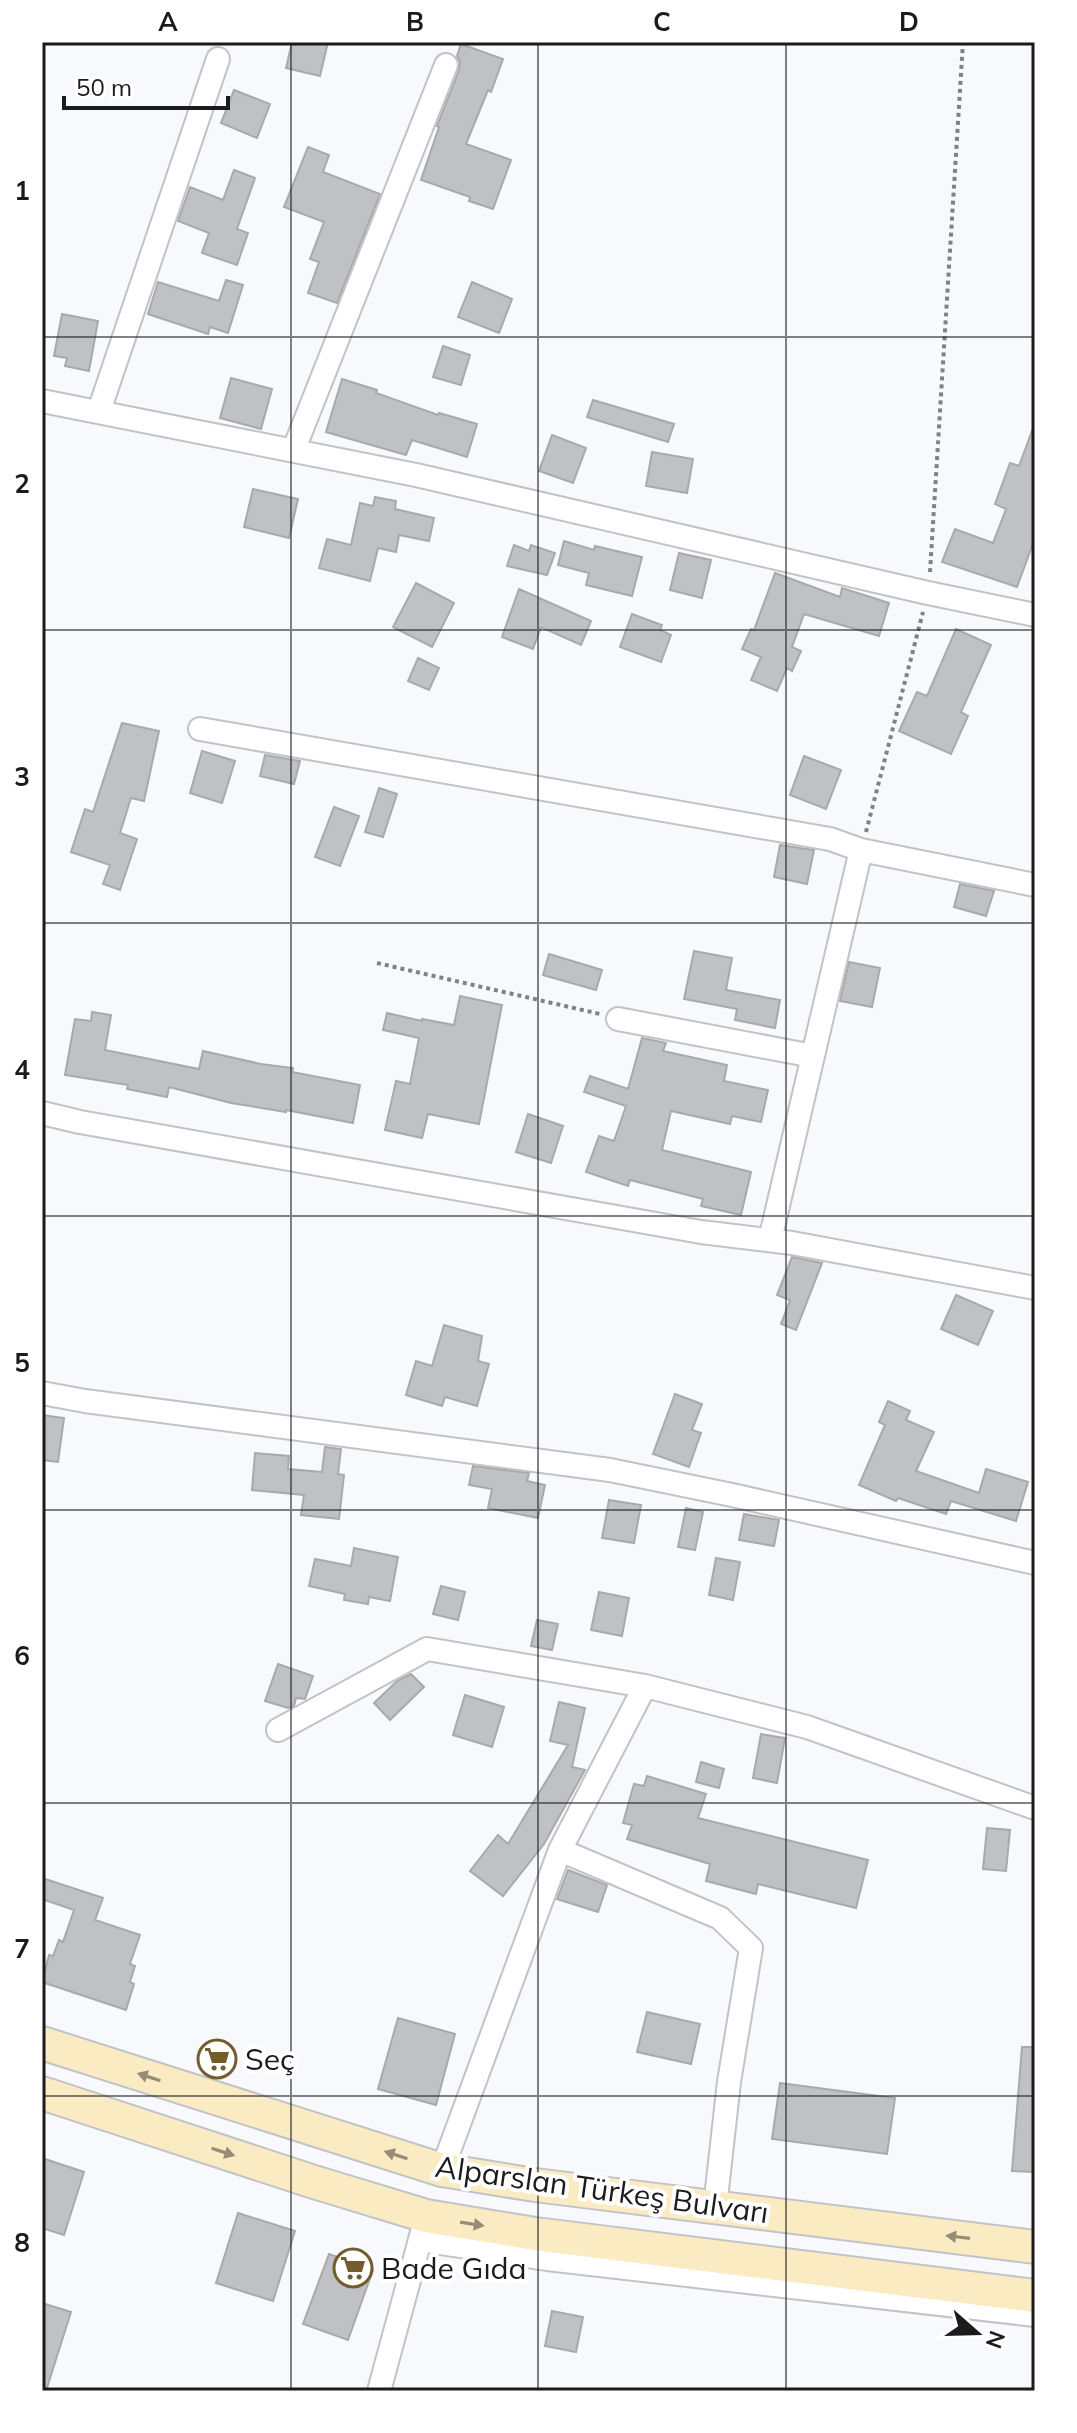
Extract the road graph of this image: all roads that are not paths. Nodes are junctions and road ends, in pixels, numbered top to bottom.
1 (218, 59) dead end
2 (446, 65) dead end
3 (42, 401) edge
4 (99, 411) junction
5 (294, 449) junction
6 (1035, 615) edge
7 (200, 729) dead end
8 (861, 850) junction
9 (1035, 885) edge
10 (618, 1019) road end
11 (813, 1056) junction
12 (42, 1113) edge
13 (770, 1240) junction
14 (1035, 1288) edge
15 (42, 1393) edge
16 (1035, 1563) edge
17 (645, 1686) junction
18 (278, 1730) dead end
19 (1035, 1808) edge
20 (560, 1850) junction
21 (42, 2043) edge
22 (42, 2093) edge
23 (442, 2170) junction
24 (715, 2207) junction
25 (423, 2228) junction
26 (1035, 2247) edge
27 (1030, 2302) edge
28 (379, 2391) edge

1 - 4 street
2 - 5 street
3 - 4 street
4 - 5 street
5 - 6 street
7 - 8 street
8 - 9 street
8 - 11 street
10 - 11 street
11 - 13 street
12 - 13 street
13 - 14 street
15 - 16 street
17 - 18 street
17 - 19 street
17 - 20 street
20 - 23 street
20 - 24 street
23 -> 21 main road, Alparslan Türkeş Bulvarı
22 -> 25 main road
23 - 24 main road, Alparslan Türkeş Bulvarı
26 -> 24 main road, Alparslan Türkeş Bulvarı
25 - 27 main road
25 - 28 street

